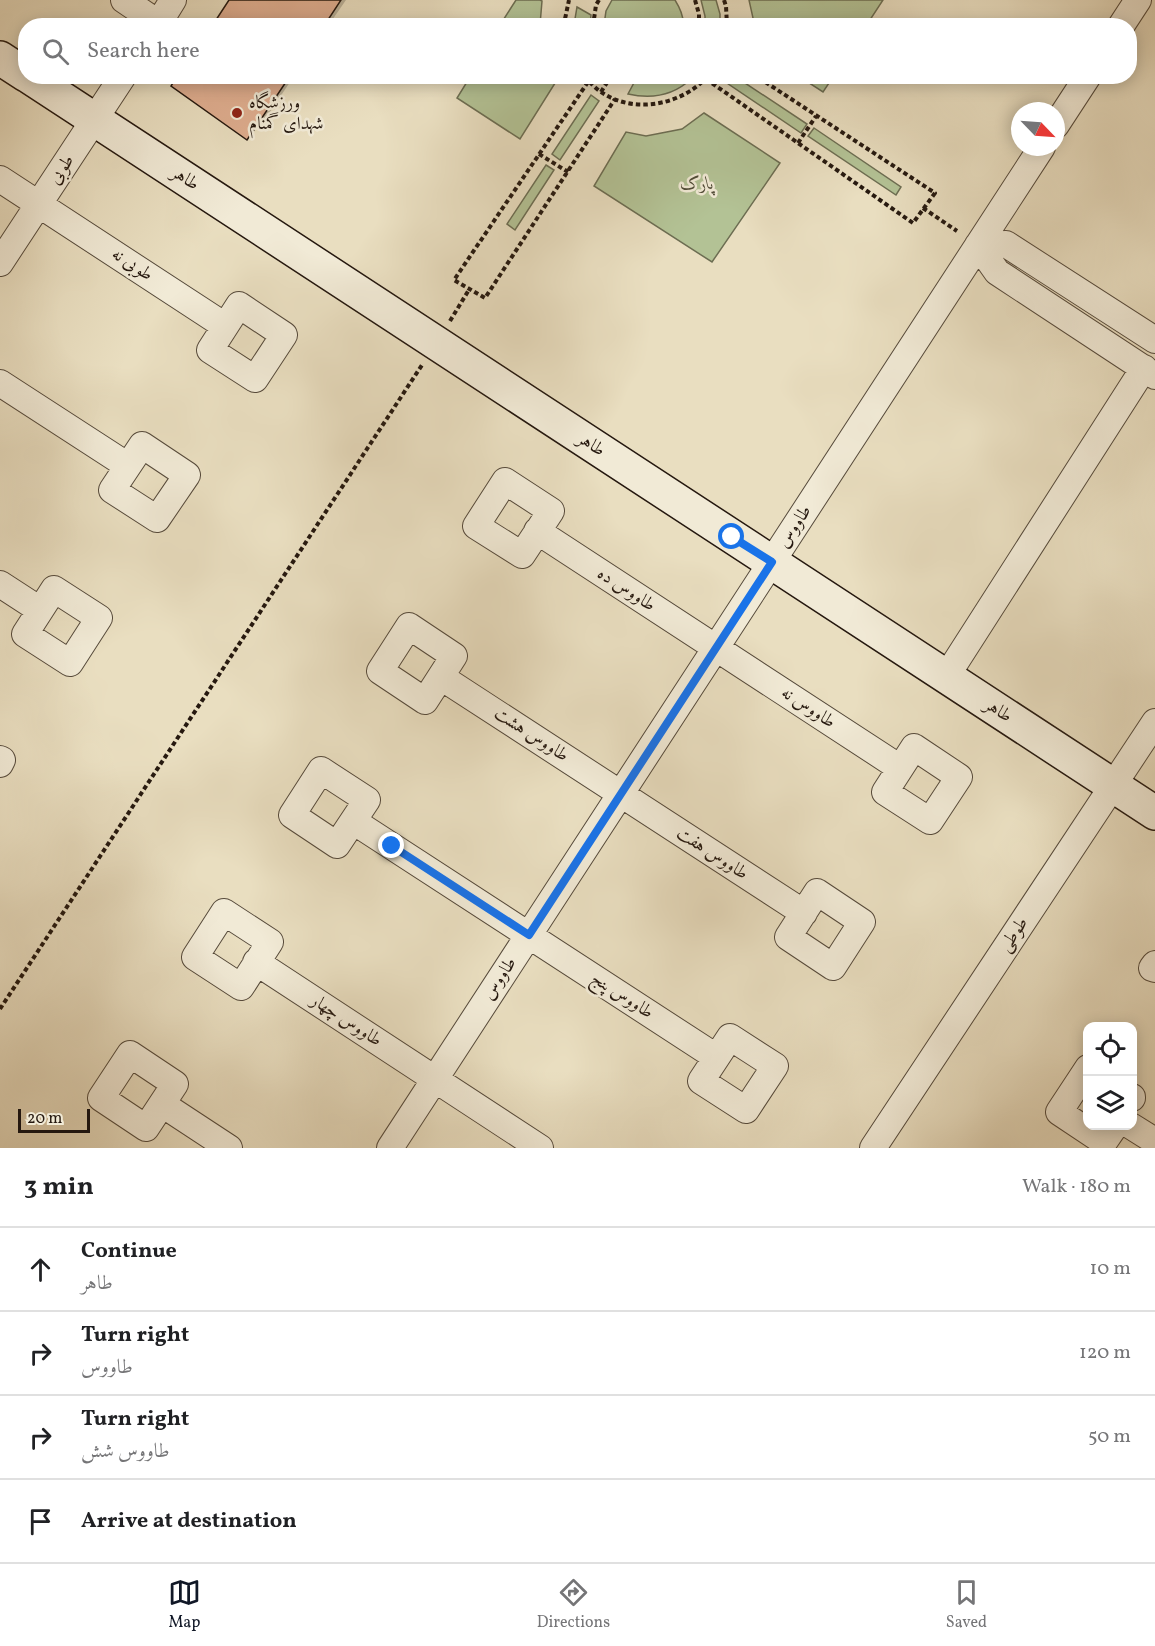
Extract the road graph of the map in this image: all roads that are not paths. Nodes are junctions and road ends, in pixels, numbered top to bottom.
1 (124, 0) edge
2 (173, 0) edge
3 (1138, 0) edge
4 (150, 18) edge
5 (162, 18) edge
6 (1126, 18) edge
7 (0, 58) edge
8 (18, 70) edge
9 (39, 84) edge
10 (118, 84) edge
11 (1083, 84) edge
12 (1065, 111) edge
13 (94, 120) junction
14 (1036, 156) edge
15 (0, 179) edge
16 (39, 204) junction
17 (978, 245) junction
18 (0, 263) edge
19 (225, 326) dead end
20 (1155, 340) edge
21 (1149, 372) edge
22 (0, 382) edge
23 (128, 466) dead end
24 (537, 531) dead end
25 (772, 562) junction
26 (0, 584) edge
27 (40, 610) dead end
28 (716, 648) junction
29 (441, 677) dead end
30 (946, 677) junction
31 (1155, 722) edge
32 (0, 759) edge
33 (0, 764) edge
34 (900, 768) dead end
35 (1113, 786) junction
36 (621, 794) junction
37 (1155, 813) edge
38 (353, 821) dead end
39 (804, 913) dead end
40 (529, 935) junction
41 (256, 962) dead end
42 (1155, 964) edge
43 (1155, 969) edge
44 (716, 1058) dead end
45 (1083, 1076) edge
46 (435, 1079) junction
47 (162, 1104) dead end
48 (1083, 1128) edge
49 (1137, 1129) edge
50 (1086, 1130) edge
51 (1112, 1130) edge
52 (1155, 1141) edge
53 (229, 1148) edge
54 (390, 1148) edge
55 (540, 1148) edge
56 (873, 1148) edge

1 - 4 street
2 - 5 street
3 - 6 street
7 - 8 street, طاهر
9 - 13 street, طاهر
10 - 13 street, طوبی
11 - 12 street
13 - 16 street, طوبی
13 - 25 street, طاهر
14 - 17 street, طاووس
15 - 16 street, طوبی نه
16 - 18 street, طوبی
16 - 19 street, طوبی نه
17 - 20 street
17 - 21 street
17 - 25 street, طاووس
21 - 30 street
22 - 23 street
24 - 28 street, طاووس ده
25 - 28 street, طاووس
25 - 30 street, طاهر
26 - 27 street
28 - 34 street, طاووس نه
28 - 36 street, طاووس
29 - 36 street, طاووس هشت
30 - 35 street, طاهر
31 - 35 street, طوطی
32 - 33 street
35 - 37 street, طاهر
35 - 56 street, طوطی
36 - 39 street, طاووس هفت
36 - 40 street, طاووس
38 - 40 street, طاووس پنج
40 - 44 street, طاووس پنج
40 - 46 street, طاووس
41 - 46 street, طاووس چهار
42 - 43 street
45 - 48 street
46 - 54 street, طاووس
46 - 55 street, طاووس چهار
47 - 53 street
49 - 52 street
50 - 51 street

